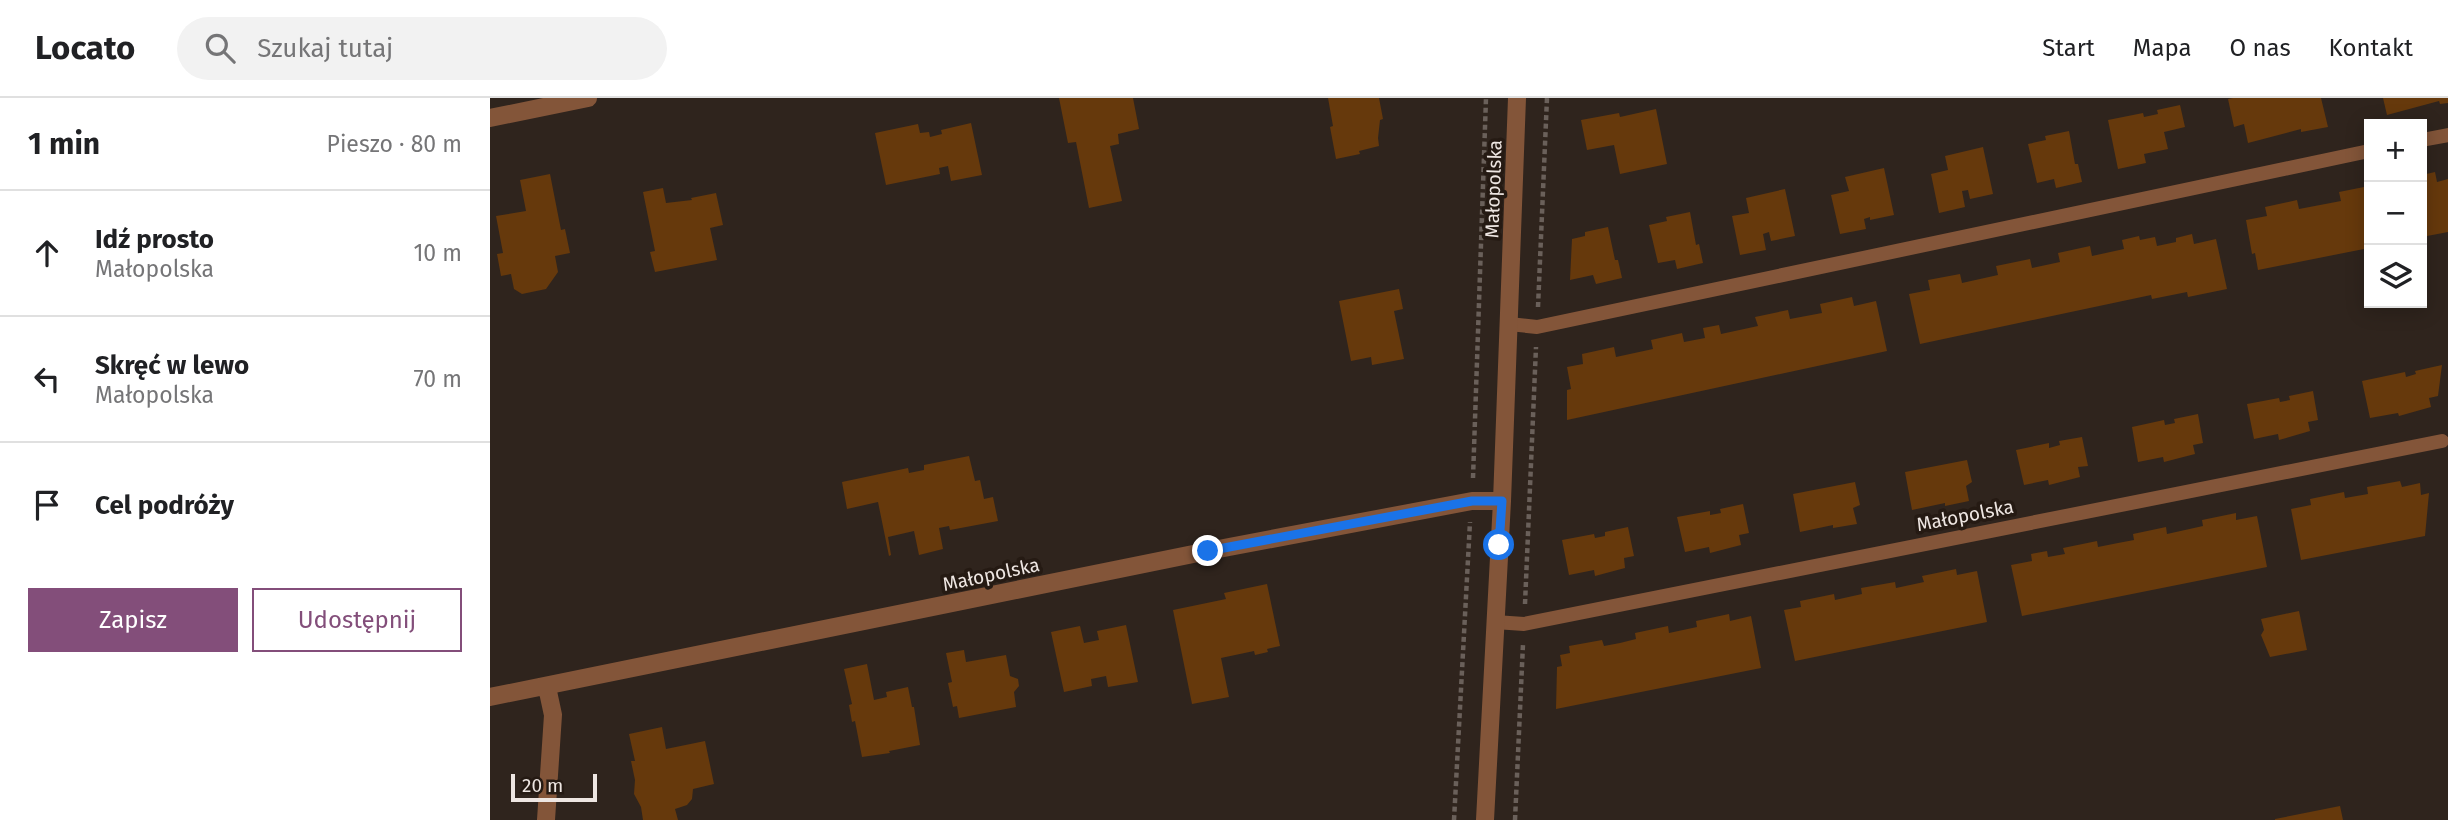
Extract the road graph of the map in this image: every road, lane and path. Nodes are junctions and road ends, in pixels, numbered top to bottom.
1 (589, 98) edge
2 (1486, 98) edge
3 (1517, 98) edge
4 (1547, 98) edge
5 (490, 118) edge
6 (2448, 135) edge
7 (2427, 139) edge
8 (2364, 153) edge
9 (1509, 324) junction
10 (1537, 327) junction
11 (2442, 441) dead end
12 (1472, 501) junction
13 (1502, 501) junction
14 (1495, 622) junction
15 (1524, 624) junction
16 (547, 687) junction
17 (490, 697) edge
18 (546, 820) edge
19 (1454, 820) edge
20 (1485, 820) edge
21 (1515, 820) edge

1 - 5 street
2 - 12 path
3 - 9 street, Małopolska
4 - 10 path
6 - 7 lane
8 - 10 lane
9 - 10 lane
9 - 13 street, Małopolska
10 - 15 path
11 - 15 lane, Małopolska
12 - 13 street, Małopolska
12 - 16 street, Małopolska
12 - 19 path
13 - 14 street, Małopolska
14 - 15 lane, Małopolska
14 - 20 street, Małopolska
15 - 21 path
16 - 17 street, Małopolska
16 - 18 street

